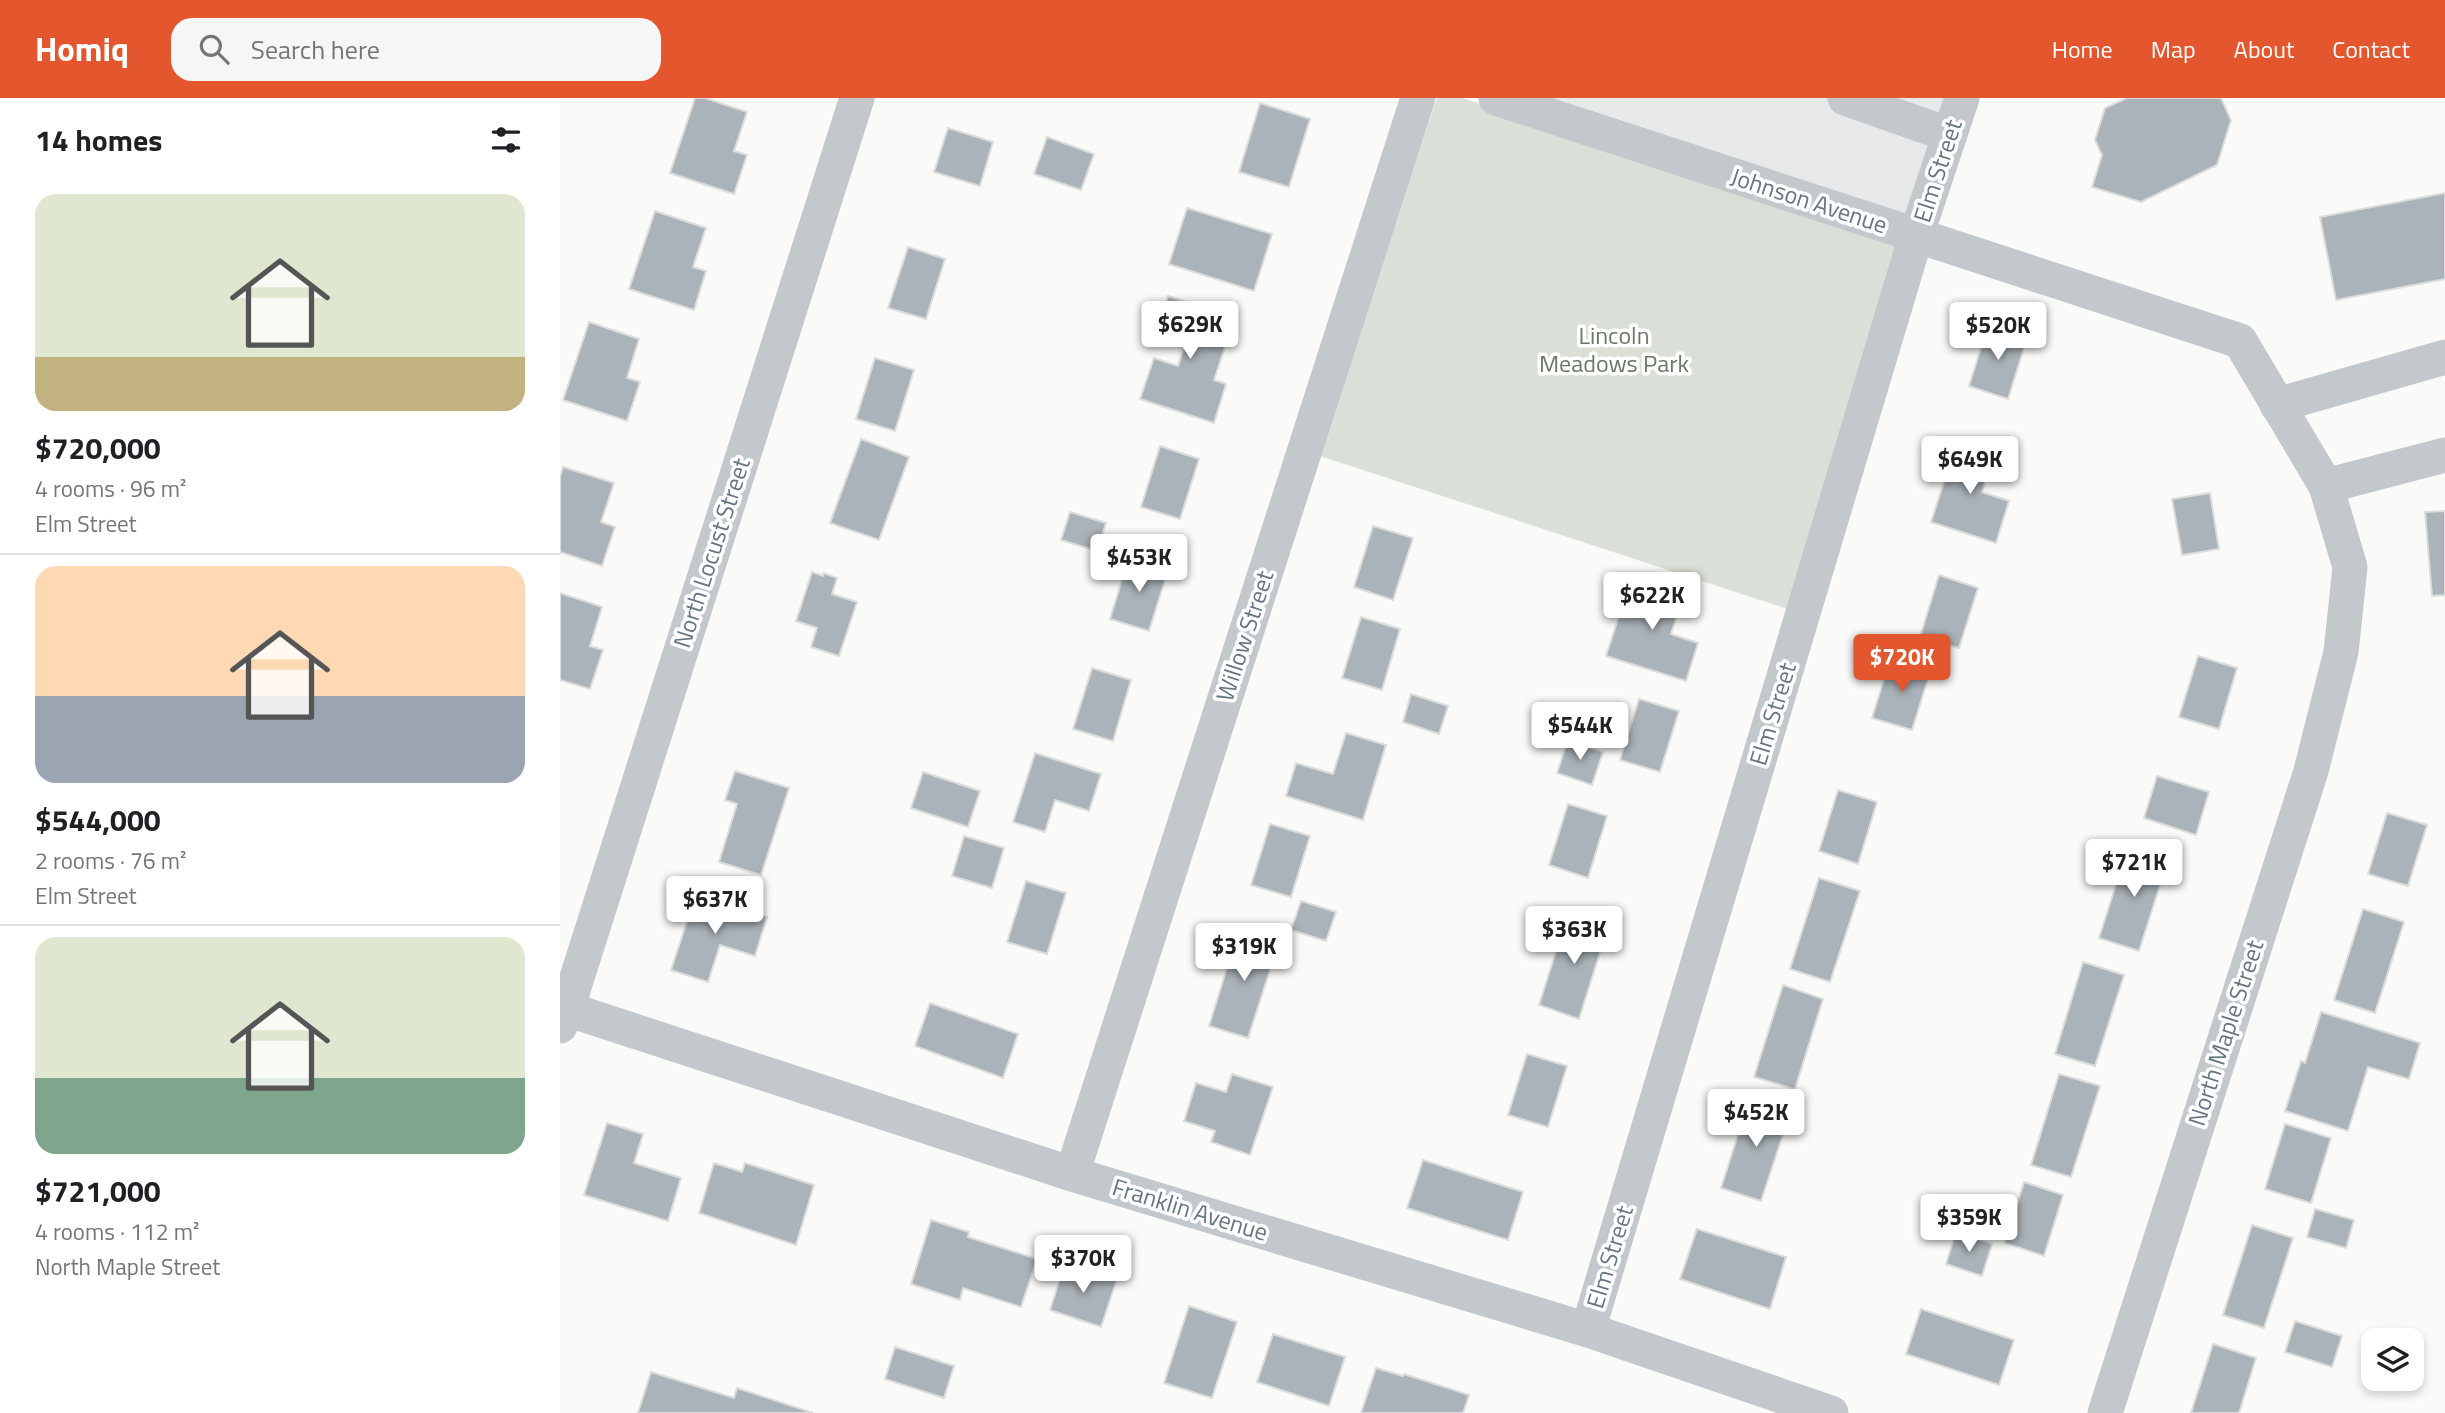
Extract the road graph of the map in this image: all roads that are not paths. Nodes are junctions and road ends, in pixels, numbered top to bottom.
1 (857, 98) edge
2 (1418, 98) edge
3 (1496, 98) edge
4 (1845, 98) edge
5 (1962, 98) edge
6 (1950, 135) junction
7 (1916, 236) junction
8 (2445, 357) edge
9 (2277, 405) junction
10 (2445, 455) edge
11 (2326, 486) junction
12 (2341, 652) joint
13 (564, 1017) edge
14 (1072, 1174) junction
15 (1588, 1330) junction
16 (1831, 1413) edge
17 (2105, 1413) edge

1 - 13 street, North Locust Street
2 - 14 street, Willow Street
3 - 7 street, Johnson Avenue
4 - 6 street
5 - 6 street, Elm Street
6 - 7 street, Elm Street
7 - 9 street, Johnson Avenue
7 - 15 street, Elm Street
8 - 9 street
9 - 11 street, Johnson Avenue
10 - 11 street
11 - 12 street, Johnson Avenue
12 - 17 street, North Maple Street
13 - 14 street, Franklin Avenue
14 - 15 street, Franklin Avenue
15 - 16 street, Franklin Avenue

